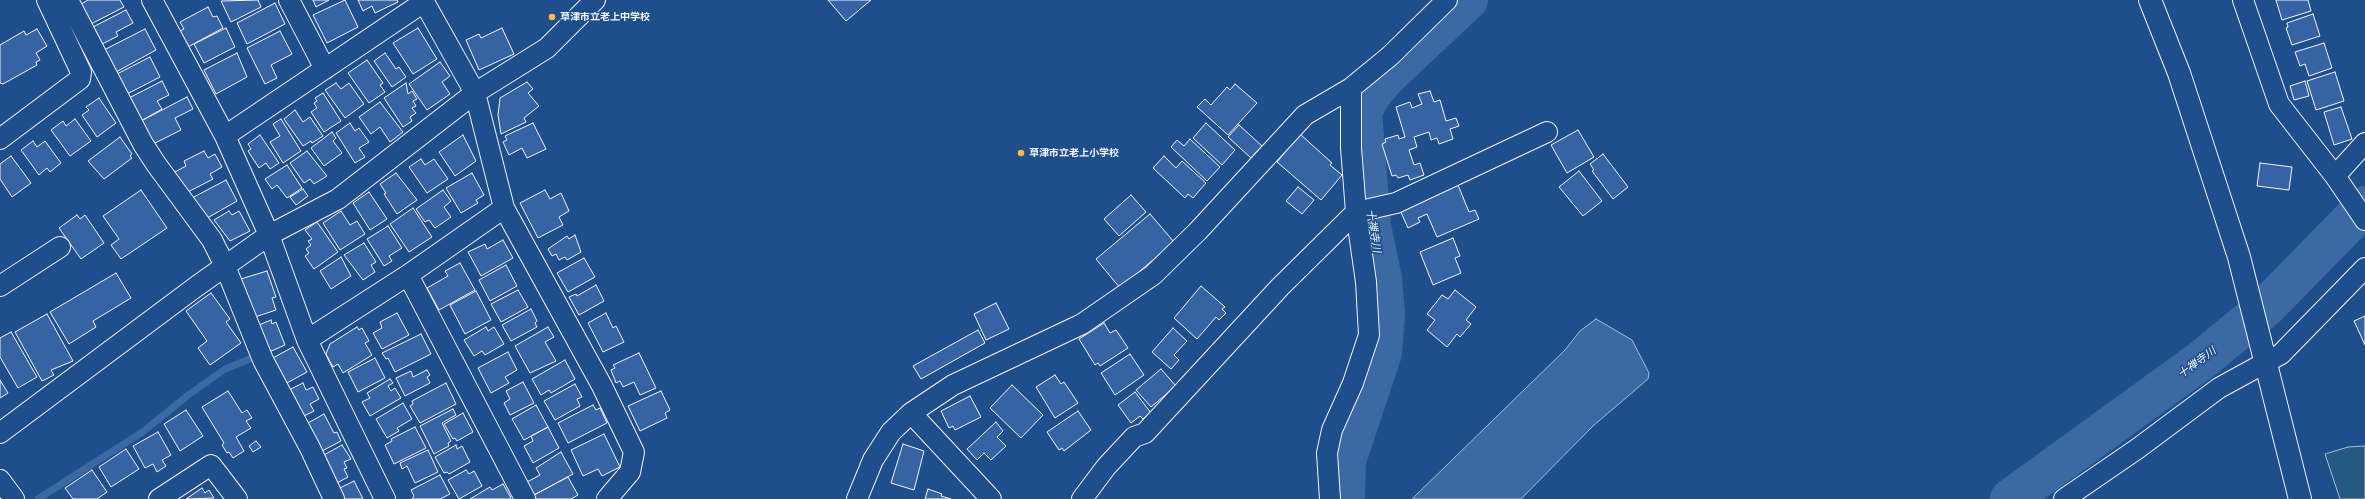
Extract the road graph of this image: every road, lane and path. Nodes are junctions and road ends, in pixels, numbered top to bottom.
1 (47, 0) edge
2 (152, 0) edge
3 (289, 0) edge
4 (595, 0) edge
5 (1447, 0) edge
6 (2150, 0) edge
7 (2243, 0) edge
8 (423, 1) edge
9 (66, 12) edge
10 (325, 69) junction
11 (1351, 88) junction
12 (475, 93) junction
13 (1547, 132) dead end
14 (225, 136) junction
15 (0, 139) edge
16 (2365, 143) edge
17 (2340, 184) junction
18 (504, 208) junction
19 (1366, 210) junction
20 (2365, 220) edge
21 (269, 235) junction
22 (60, 247) dead end
23 (225, 266) junction
24 (2365, 268) edge
25 (408, 275) junction
26 (0, 286) edge
27 (307, 340) junction
28 (2265, 363) junction
29 (911, 413) junction
30 (0, 433) edge
31 (0, 480) edge
32 (14, 499) edge
33 (159, 499) edge
34 (237, 499) edge
35 (334, 499) edge
36 (385, 499) edge
37 (525, 499) edge
38 (607, 499) edge
39 (856, 499) edge
40 (991, 499) edge
41 (1082, 499) edge
42 (1330, 499) edge
43 (2064, 499) edge
44 (2300, 499) edge

1 - 9 street
2 - 14 street
3 - 10 street
4 - 12 street
5 - 11 street
6 - 28 street
7 - 17 street
8 - 10 street
8 - 12 street
9 - 15 street
9 - 23 street
10 - 14 street
11 - 19 street
11 - 29 street
12 - 18 street
12 - 21 street
13 - 19 street
14 - 21 street
16 - 17 street
17 - 20 street
18 - 25 street
18 - 38 street
19 - 41 street
19 - 42 street
21 - 23 street
21 - 27 street
22 - 26 street
23 - 30 street
23 - 35 street
24 - 28 street
25 - 27 street
25 - 37 street
27 - 36 street
28 - 43 street
28 - 44 street
29 - 39 street
29 - 40 street
31 - 32 street
33 - 34 street

